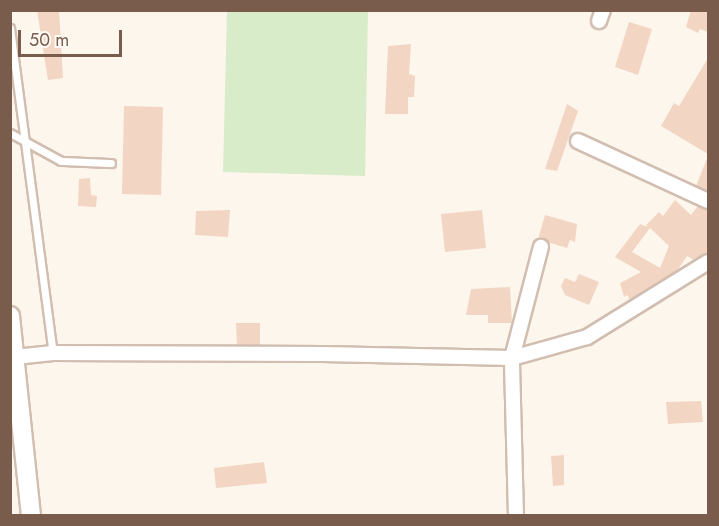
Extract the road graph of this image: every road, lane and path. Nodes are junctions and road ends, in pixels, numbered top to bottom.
1 (10, 28) edge
2 (10, 133) edge
3 (25, 140) junction
4 (578, 141) dead end
5 (111, 163) dead end
6 (708, 201) edge
7 (541, 248) dead end
8 (708, 262) edge
9 (10, 316) edge
10 (53, 353) junction
11 (15, 357) junction
12 (512, 358) junction
13 (31, 516) edge
14 (516, 516) edge

1 - 3 lane
2 - 3 lane
3 - 5 lane
3 - 10 lane
4 - 6 street
7 - 12 street
8 - 12 street
9 - 11 main road
10 - 11 street
10 - 12 street
11 - 13 main road
12 - 14 street

